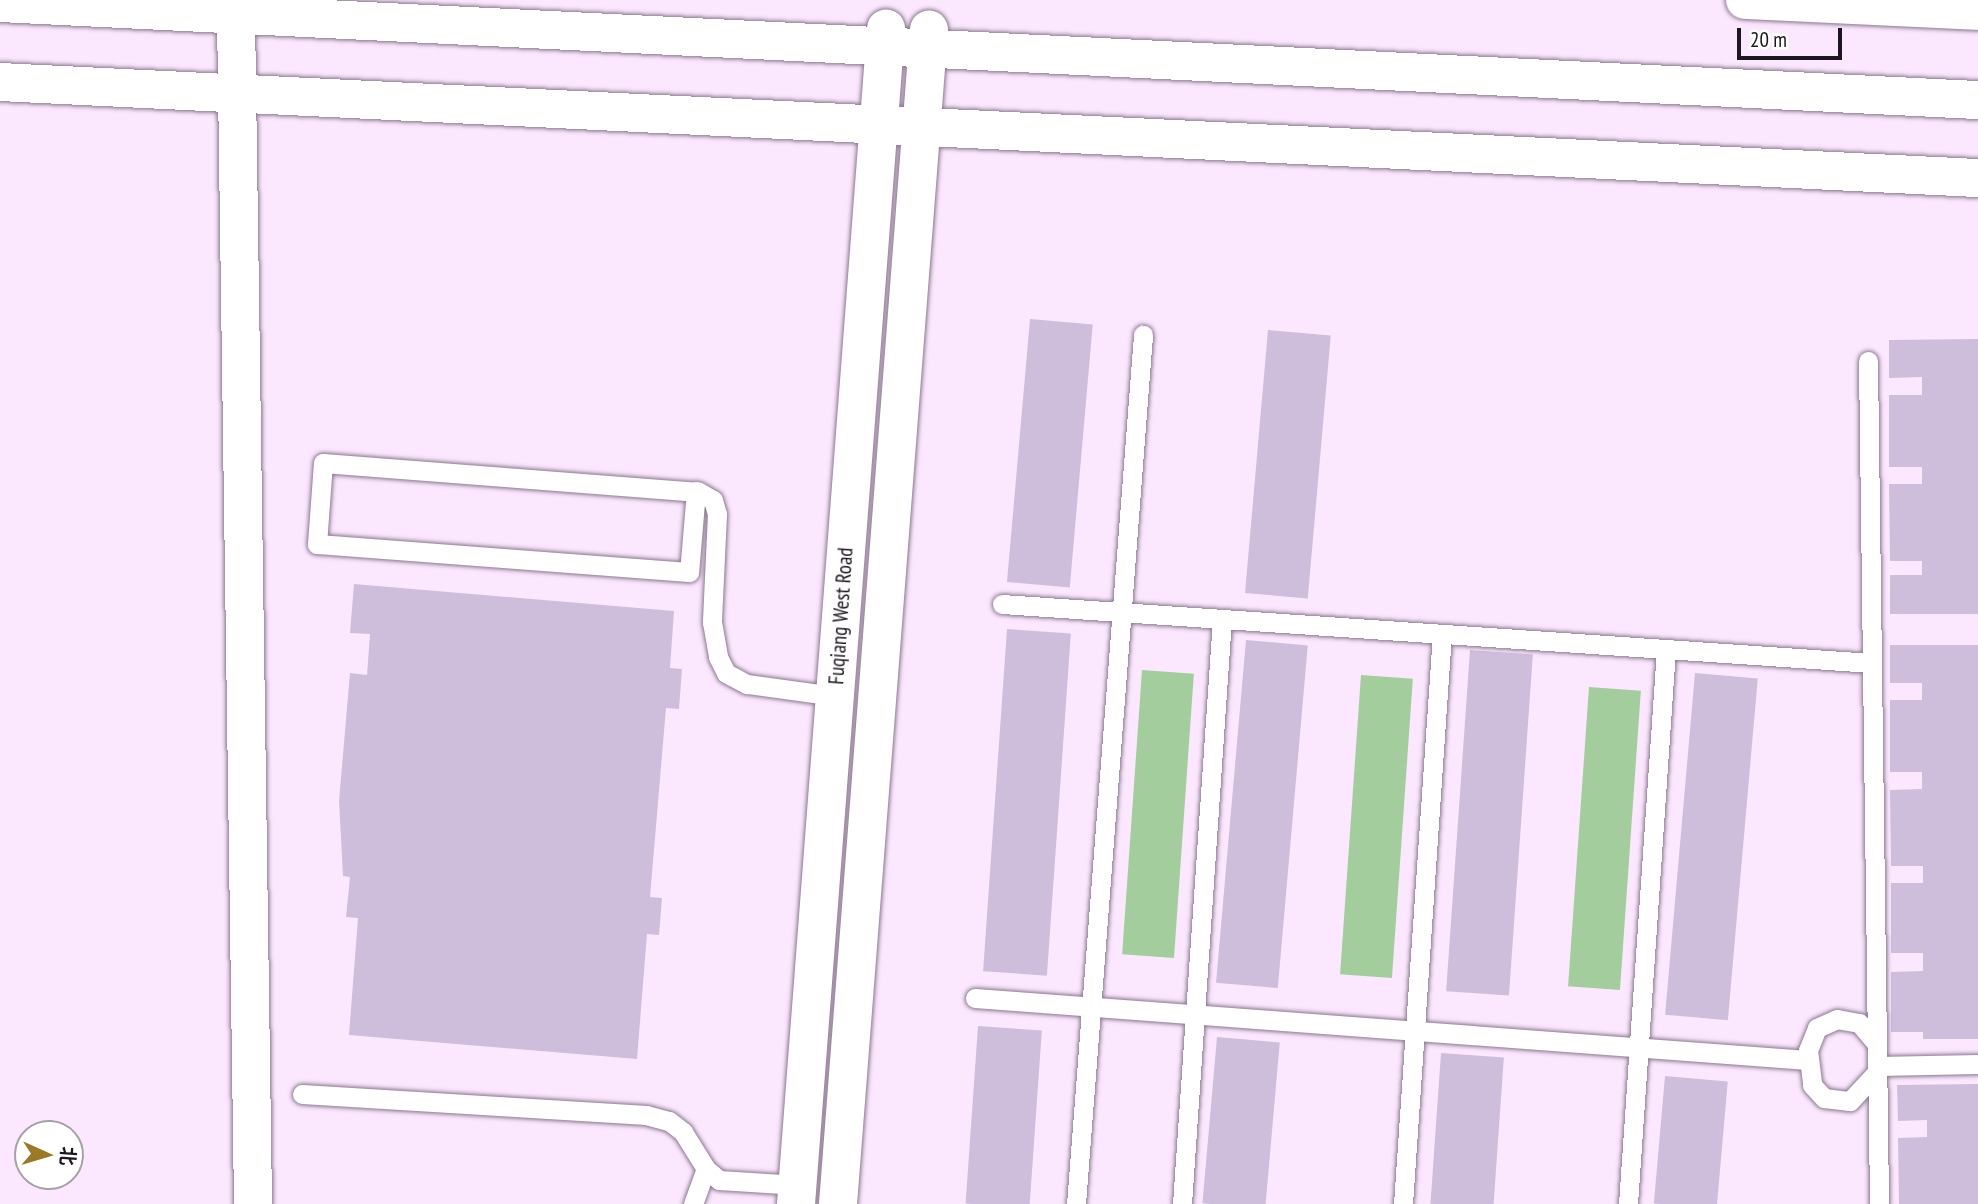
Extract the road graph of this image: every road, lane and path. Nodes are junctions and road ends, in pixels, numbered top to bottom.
1 (315, 0) edge
2 (1745, 0) edge
3 (0, 3) edge
4 (1978, 12) edge
5 (236, 15) junction
6 (885, 37) junction
7 (929, 39) junction
8 (0, 82) edge
9 (1978, 82) edge
10 (237, 93) junction
11 (1978, 100) edge
12 (879, 124) junction
13 (922, 127) junction
14 (1978, 178) edge
15 (1143, 335) dead end
16 (1868, 361) dead end
17 (696, 491) junction
18 (1002, 604) dead end
19 (1122, 612) junction
20 (1222, 619) junction
21 (1443, 634) junction
22 (1666, 649) junction
23 (1872, 663) junction
24 (835, 696) junction
25 (975, 998) dead end
26 (1091, 1007) junction
27 (1195, 1014) junction
28 (1415, 1031) junction
29 (1876, 1043) junction
30 (1639, 1048) junction
31 (1808, 1060) junction
32 (1978, 1064) edge
33 (1877, 1069) junction
34 (302, 1094) dead end
35 (706, 1169) junction
36 (797, 1195) edge
37 (253, 1204) edge
38 (693, 1204) edge
39 (838, 1204) edge
40 (1076, 1204) edge
41 (1182, 1204) edge
42 (1404, 1204) edge
43 (1628, 1204) edge
44 (1879, 1204) edge

1 - 6 main road
2 - 4 main road
3 - 5 main road
5 - 6 main road
5 - 10 main road
6 - 7 main road
6 - 12 main road, Fuqiang West Road
7 - 9 main road
7 - 11 main road
7 - 13 main road, Fuqiang West Road
8 - 10 main road
10 - 12 main road
10 - 37 main road
12 - 13 main road
12 - 24 main road, Fuqiang West Road
13 - 14 main road
13 - 39 main road, Fuqiang West Road
15 - 19 lane
16 - 23 lane
17 - 17 lane
17 - 24 lane
18 - 19 lane
19 - 20 lane
19 - 26 lane
20 - 21 lane
20 - 27 lane
21 - 22 lane
21 - 28 lane
22 - 23 lane
22 - 30 lane
23 - 29 lane
24 - 36 main road, Fuqiang West Road
25 - 26 lane
26 - 27 lane
26 - 40 lane
27 - 28 lane
27 - 41 lane
28 - 30 lane
28 - 42 lane
29 - 31 lane
29 - 33 lane
30 - 31 lane
30 - 43 lane
31 - 33 lane
32 - 33 lane
33 - 44 lane
34 - 35 lane
35 - 36 lane
35 - 38 lane

